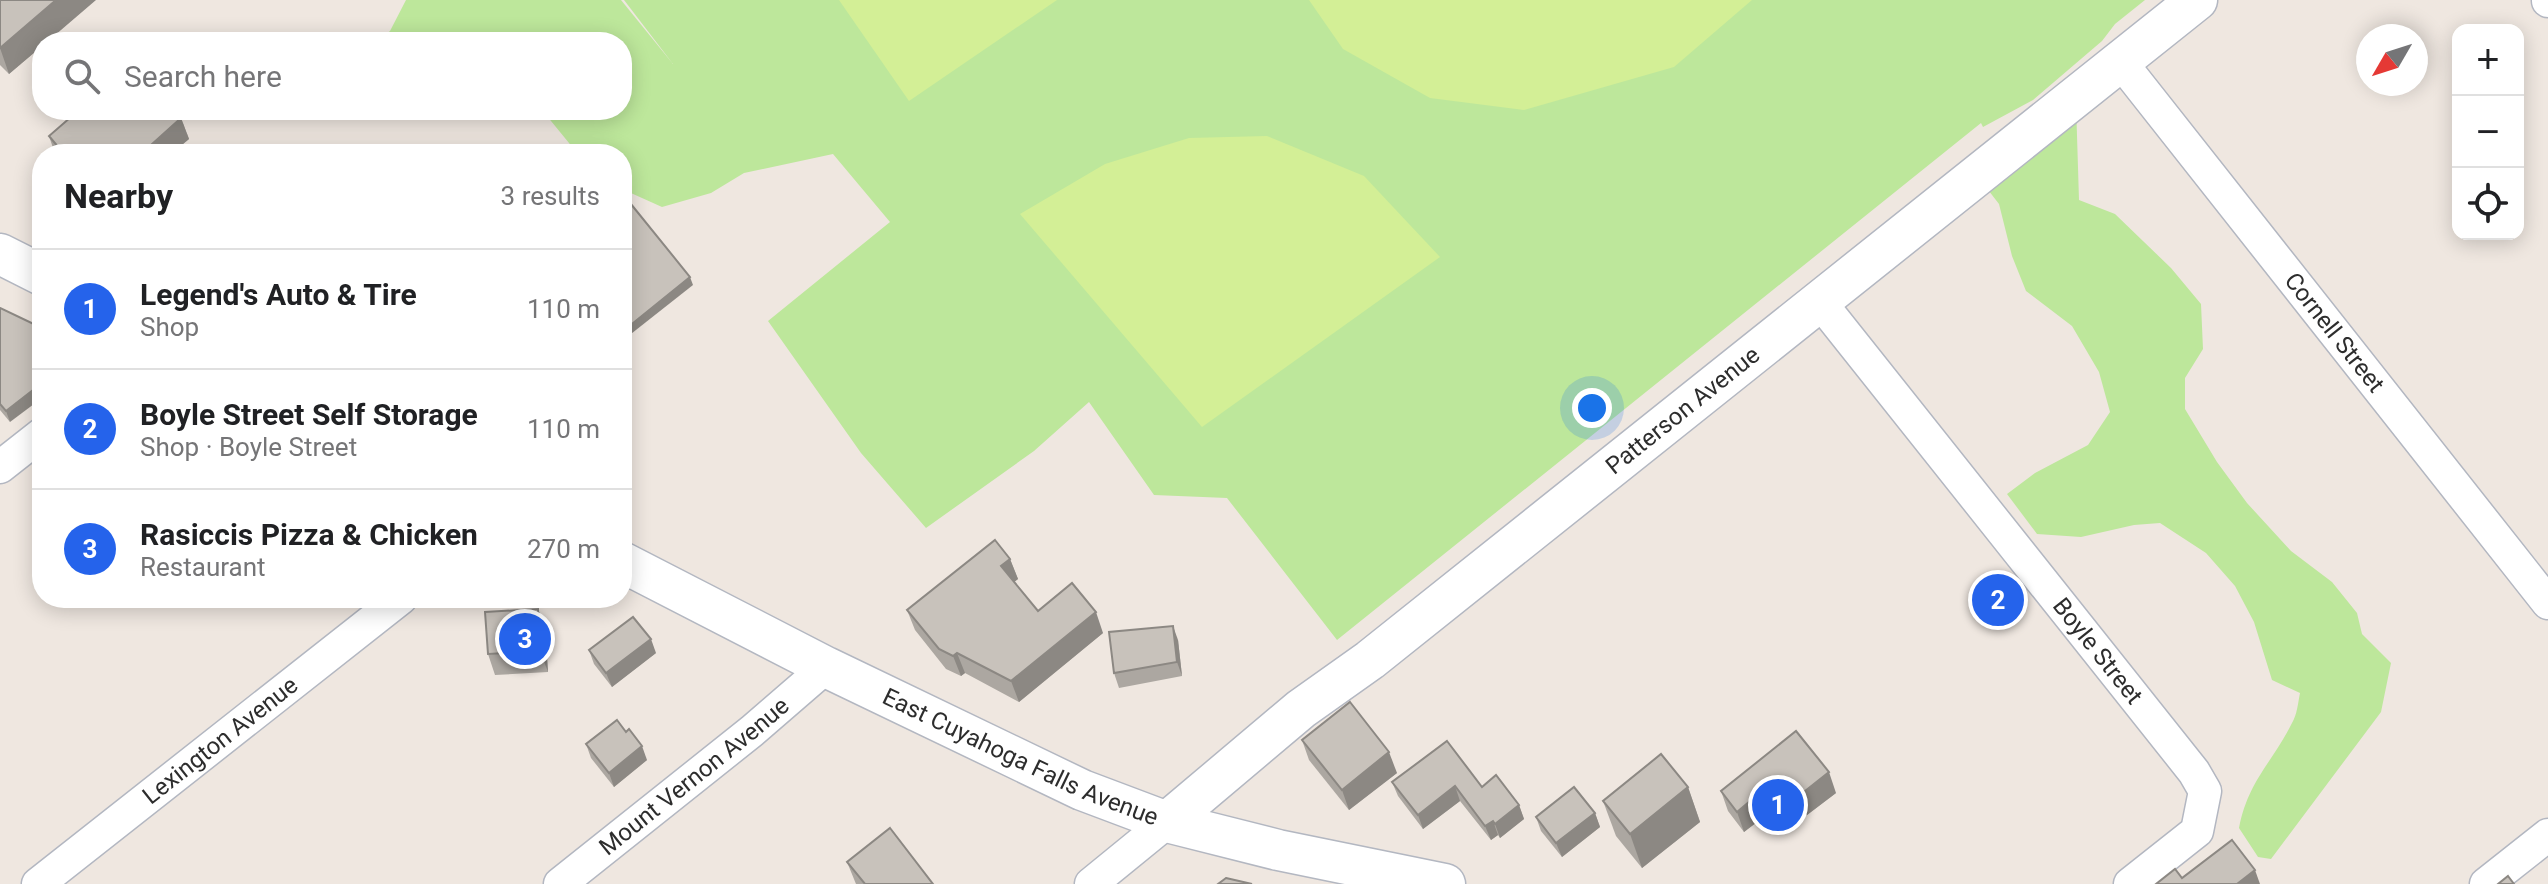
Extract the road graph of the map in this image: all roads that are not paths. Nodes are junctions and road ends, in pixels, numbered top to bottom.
1 (2197, 0) edge
2 (2120, 61) junction
3 (0, 254) edge
4 (32, 270) edge
5 (1820, 302) junction
6 (32, 442) edge
7 (0, 467) edge
8 (632, 567) edge
9 (2548, 603) edge
10 (388, 608) edge
11 (826, 667) junction
12 (1167, 822) junction
13 (2548, 835) edge
14 (38, 884) edge
15 (560, 884) edge
16 (1091, 884) edge
17 (1445, 884) edge
18 (2130, 884) edge
19 (2486, 884) edge

1 - 2 street, Patterson Avenue
2 - 5 street, Patterson Avenue
2 - 9 street, Cornell Street
3 - 4 street
5 - 12 street, Patterson Avenue
5 - 18 street, Boyle Street
6 - 7 street
8 - 11 street, East Cuyahoga Falls Avenue
10 - 14 street, Lexington Avenue
11 - 12 street, East Cuyahoga Falls Avenue
11 - 15 street, Mount Vernon Avenue
12 - 16 street
12 - 17 street, East Cuyahoga Falls Avenue
13 - 19 street

